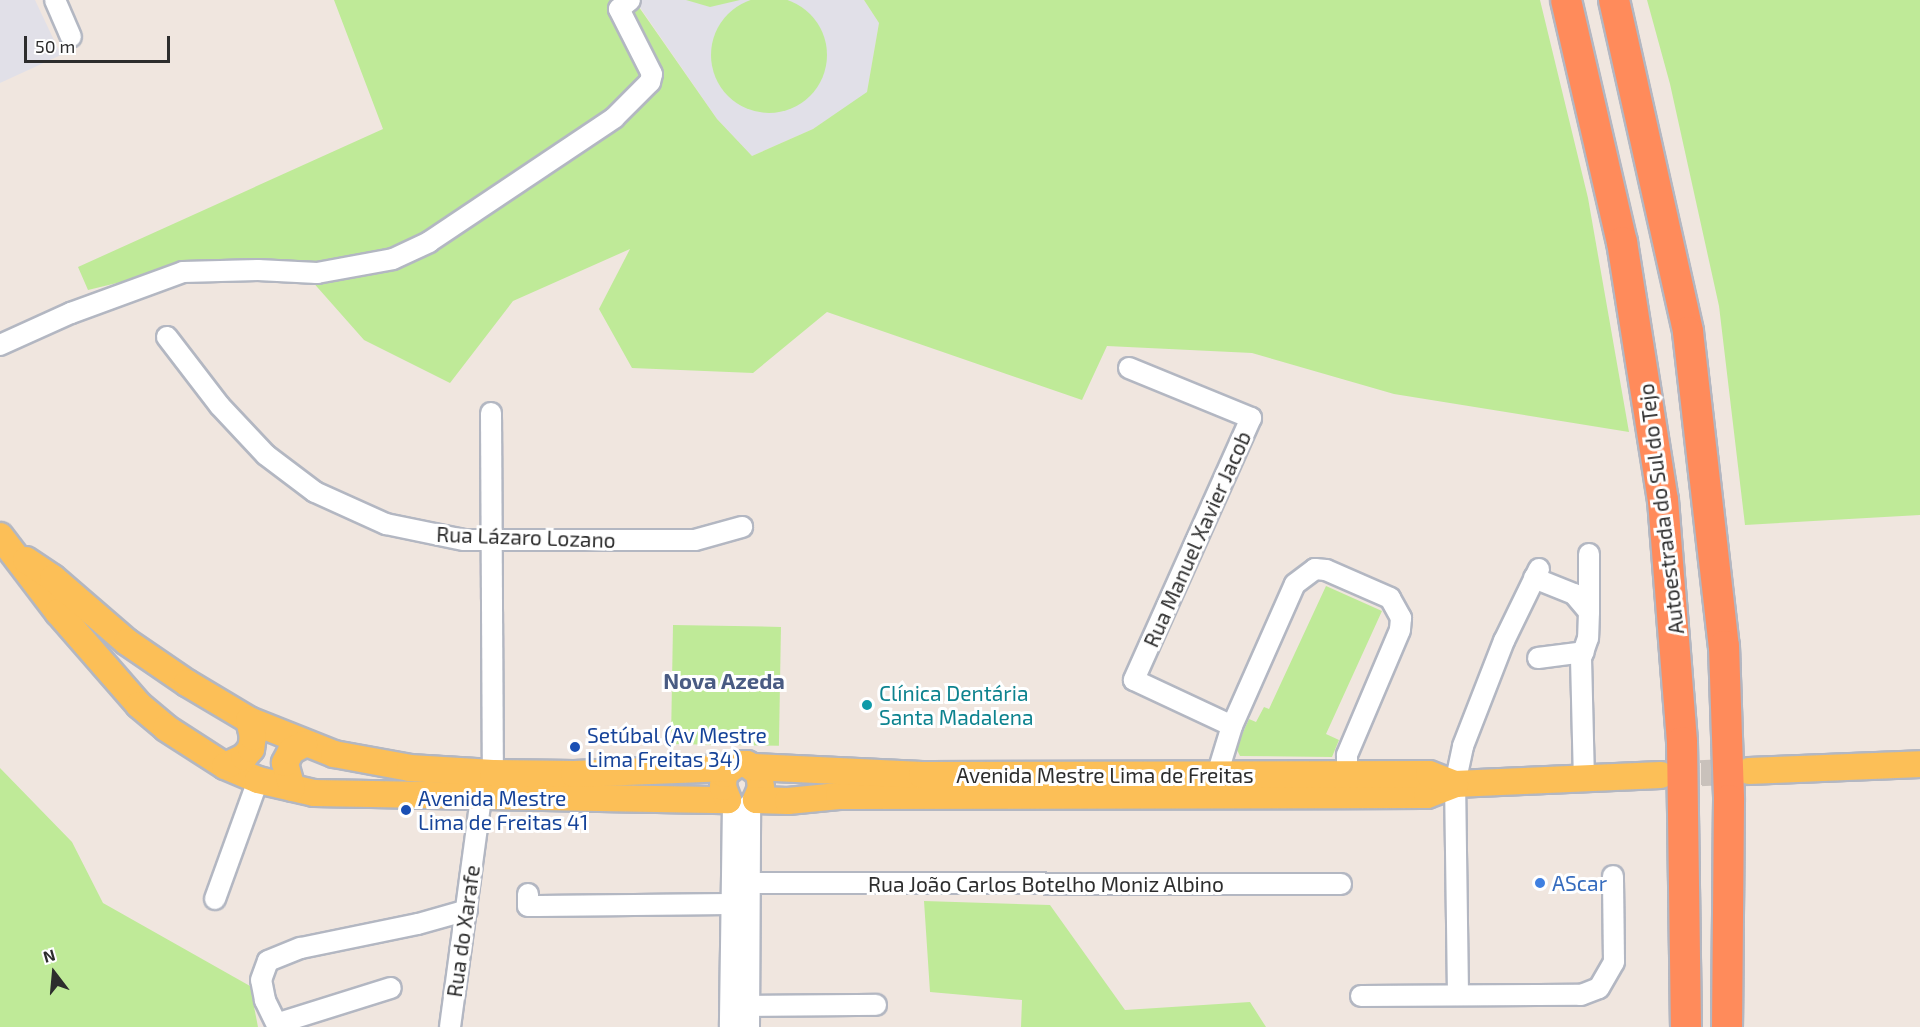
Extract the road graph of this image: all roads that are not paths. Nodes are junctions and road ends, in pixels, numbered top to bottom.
1 (55, 0) edge
2 (630, 0) edge
3 (1566, 0) edge
4 (1614, 0) edge
5 (71, 37) dead end
6 (167, 337) dead end
7 (0, 345) edge
8 (1129, 368) dead end
9 (491, 413) dead end
10 (742, 527) dead end
11 (492, 540) junction
12 (8, 544) edge
13 (1589, 554) dead end
14 (1589, 612) junction
15 (1584, 652) junction
16 (1538, 658) dead end
17 (249, 720) junction
18 (1232, 726) junction
19 (304, 744) junction
20 (1920, 764) edge
21 (225, 766) junction
22 (742, 767) junction
23 (1749, 771) tunnel mouth
24 (493, 773) junction
25 (1347, 774) junction
26 (1217, 775) junction
27 (1661, 775) tunnel mouth
28 (1584, 778) junction
29 (258, 780) junction
30 (1455, 784) junction
31 (292, 788) junction
32 (482, 798) junction
33 (742, 802) junction
34 (1613, 876) dead end
35 (750, 883) junction
36 (1341, 884) dead end
37 (528, 894) dead end
38 (215, 899) dead end
39 (730, 904) junction
40 (467, 910) junction
41 (391, 988) dead end
42 (1458, 994) junction
43 (1360, 996) dead end
44 (876, 1005) dead end
45 (750, 1006) junction
46 (278, 1025) edge
47 (450, 1027) edge
48 (730, 1027) edge
49 (749, 1027) edge
50 (1686, 1027) edge
51 (1727, 1027) edge

1 - 5 street
2 - 7 street
3 - 50 highway, Autoestrada do Sul do Tejo
4 - 51 highway
6 - 11 street, Rua Lázaro Lozano
8 - 18 street, Rua Manuel Xavier Jacob
9 - 11 street
10 - 11 street, Rua Lázaro Lozano
11 - 24 street
12 - 17 main road, Avenida Mestre Lima de Freitas
12 - 21 main road, Avenida Mestre Lima de Freitas
13 - 14 street
14 - 15 street
14 - 30 street
15 - 16 street
15 - 28 street
17 - 19 main road, Avenida Mestre Lima de Freitas
17 - 21 main road
18 - 25 street
18 - 26 street
19 - 24 main road, Avenida Mestre Lima de Freitas
19 - 31 main road
20 - 23 main road
21 - 29 main road, Avenida Mestre Lima de Freitas
22 - 24 main road, Avenida Mestre Lima de Freitas
22 - 26 main road, Avenida Mestre Lima de Freitas
22 - 33 main road
22 - 33 main road
25 - 26 main road, Avenida Mestre Lima de Freitas
25 - 30 main road, Avenida Mestre Lima de Freitas
27 - 28 main road, Avenida Mestre Lima de Freitas
28 - 30 main road, Avenida Mestre Lima de Freitas
29 - 31 main road, Avenida Mestre Lima de Freitas
29 - 38 street
30 - 33 main road, Avenida Mestre Lima de Freitas
30 - 42 street
31 - 32 main road, Avenida Mestre Lima de Freitas
32 - 33 main road, Avenida Mestre Lima de Freitas
32 - 40 street, Rua do Xarafe
33 - 35 street
33 - 39 street
34 - 42 street
35 - 36 street, Rua João Carlos Botelho Moniz Albino
35 - 45 street
37 - 39 street
39 - 48 street
40 - 46 street
40 - 47 street, Rua do Xarafe
41 - 46 street
42 - 43 street
44 - 45 street
45 - 49 street

